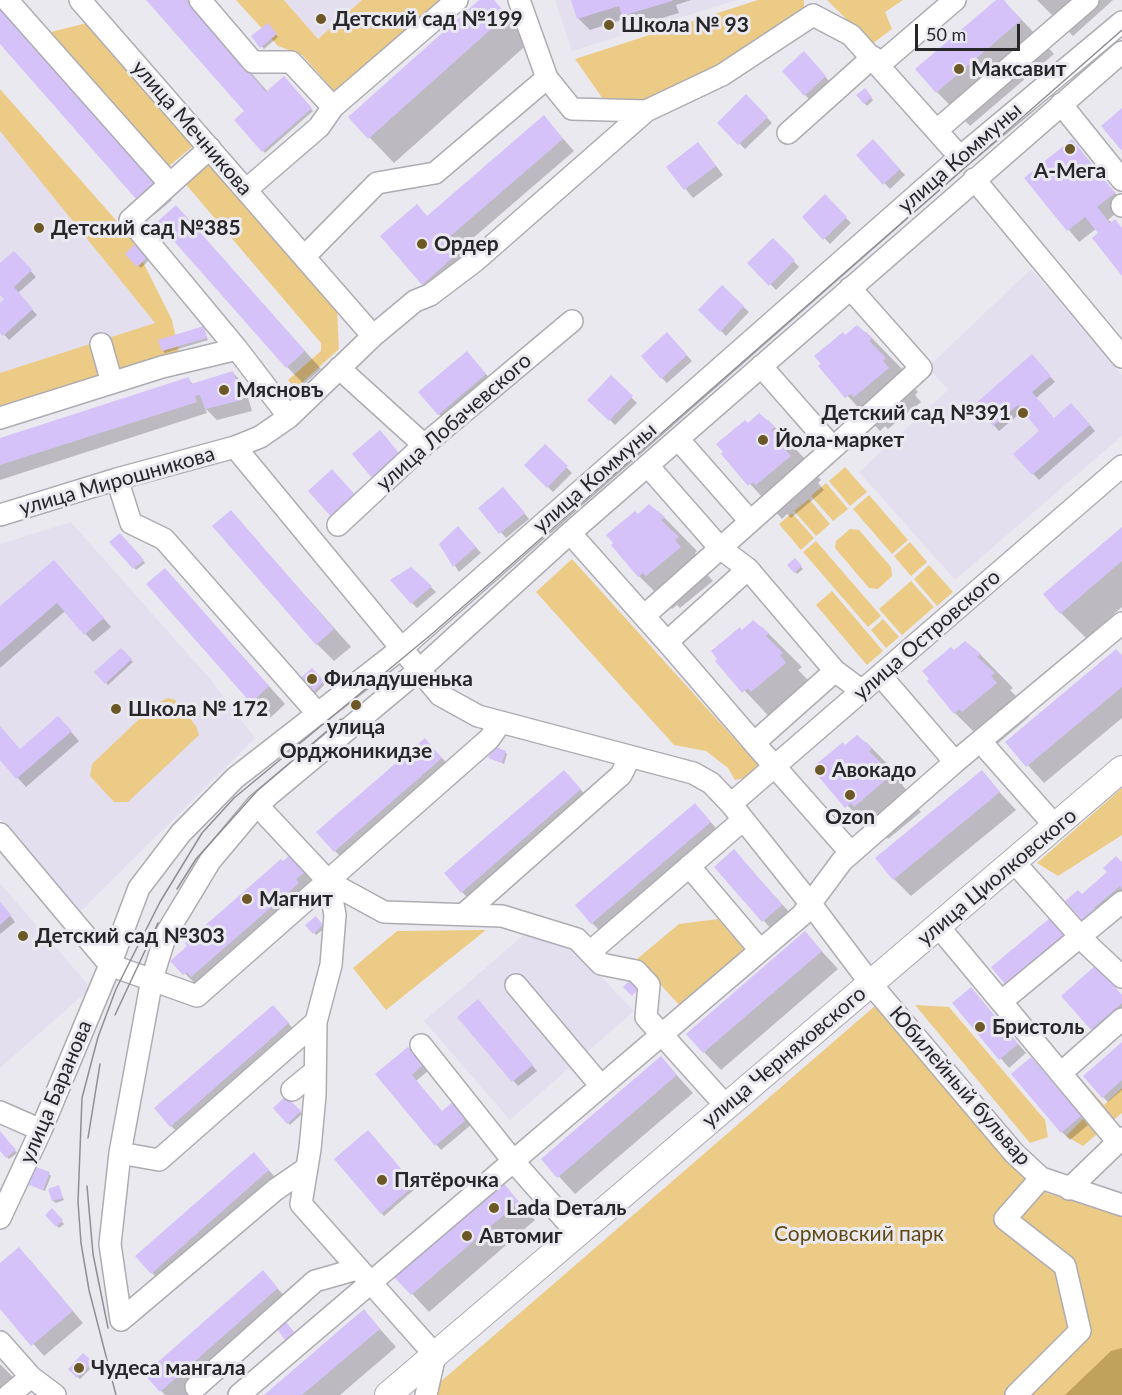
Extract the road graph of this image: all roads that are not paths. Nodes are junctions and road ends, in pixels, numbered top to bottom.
1 (7, 0) edge
2 (80, 0) edge
3 (200, 0) edge
4 (457, 0) edge
5 (519, 0) edge
6 (955, 0) edge
7 (1088, 0) edge
8 (812, 8) edge
9 (1122, 22) edge
10 (1122, 52) edge
11 (876, 61) junction
12 (547, 78) junction
13 (1061, 104) junction
14 (333, 107) junction
15 (646, 111) junction
16 (937, 130) junction
17 (788, 133) dead end
18 (210, 148) junction
19 (960, 157) junction
20 (1119, 171) edge
21 (974, 179) junction
22 (170, 184) junction
23 (247, 189) junction
24 (305, 256) junction
25 (850, 288) junction
26 (572, 321) dead end
27 (373, 336) junction
28 (101, 344) dead end
29 (237, 349) junction
30 (1122, 357) edge
31 (761, 366) junction
32 (339, 368) junction
33 (112, 383) junction
34 (289, 417) junction
35 (0, 418) edge
36 (678, 439) junction
37 (424, 445) junction
38 (235, 447) junction
39 (833, 448) junction
40 (648, 466) junction
41 (1122, 466) edge
42 (117, 479) junction
43 (0, 515) edge
44 (750, 521) junction
45 (338, 525) dead end
46 (570, 533) junction
47 (720, 548) junction
48 (748, 569) junction
49 (644, 616) junction
50 (1122, 623) edge
51 (667, 642) junction
52 (411, 659) junction
53 (836, 671) junction
54 (881, 676) junction
55 (862, 691) junction
56 (318, 714) junction
57 (501, 722) junction
58 (981, 742) junction
59 (754, 743) junction
60 (630, 757) junction
61 (955, 762) junction
62 (774, 767) junction
63 (1122, 769) edge
64 (257, 805) junction
65 (737, 812) junction
66 (1056, 827) junction
67 (0, 834) edge
68 (852, 853) junction
69 (1014, 862) junction
70 (689, 866) junction
71 (329, 882) junction
72 (1122, 902) edge
73 (810, 903) junction
74 (464, 914) junction
75 (938, 926) junction
76 (1080, 937) junction
77 (760, 950) junction
78 (590, 952) junction
79 (110, 965) junction
80 (1122, 977) edge
81 (152, 979) junction
82 (871, 984) junction
83 (516, 985) dead end
84 (1002, 1001) junction
85 (1122, 1019) edge
86 (316, 1022) junction
87 (661, 1035) junction
88 (421, 1045) dead end
89 (314, 1072) junction
90 (1061, 1074) junction
91 (601, 1086) junction
92 (292, 1090) dead end
93 (726, 1106) junction
94 (0, 1112) edge
95 (41, 1130) junction
96 (1120, 1140) edge
97 (120, 1153) junction
98 (514, 1162) junction
99 (307, 1168) junction
100 (1041, 1178) junction
101 (1069, 1189) junction
102 (1122, 1205) edge
103 (0, 1218) edge
104 (577, 1233) junction
105 (364, 1277) junction
106 (0, 1342) edge
107 (435, 1355) junction
108 (31, 1377) junction
109 (196, 1392) edge
110 (9, 1395) edge
111 (55, 1395) edge
112 (239, 1395) edge
113 (388, 1395) edge
114 (426, 1395) edge
115 (1016, 1395) edge

1 - 22 street
2 - 18 street, улица Мечникова
3 - 14 street
4 - 14 street
5 - 12 street
6 - 11 street
7 - 16 street
8 - 11 street
8 - 15 street
9 - 19 street, улица Коммуны
10 - 13 street, улица Коммуны
11 - 16 street
11 - 17 street
12 - 15 street
12 - 24 street
13 - 20 street
13 - 21 street, улица Коммуны
14 - 23 street
15 - 27 street
16 - 19 street
18 - 22 street
18 - 23 street, улица Мечникова
19 - 52 street, улица Коммуны
21 - 25 street, улица Коммуны
21 - 30 street
22 - 29 street
23 - 24 street, улица Мечникова
24 - 27 street, улица Мечникова
25 - 31 street, улица Коммуны
25 - 39 street
26 - 37 street, улица Лобачевского
27 - 32 street
28 - 33 street
29 - 33 street
29 - 34 street
31 - 36 street, улица Коммуны
31 - 39 street
32 - 34 street
32 - 37 street
33 - 35 street
34 - 38 street
36 - 40 street, улица Коммуны
36 - 44 street
37 - 45 street, улица Лобачевского
38 - 42 street, улица Мирошникова
38 - 52 street
39 - 44 street
40 - 46 street, улица Коммуны
40 - 47 street
41 - 54 street, улица Островского
42 - 43 street, улица Мирошникова
42 - 56 street
44 - 47 street
46 - 49 street
46 - 52 street, улица Коммуны
47 - 48 street
47 - 49 street
48 - 51 street
48 - 53 street
49 - 51 street
50 - 58 street
51 - 59 street
52 - 56 street, улица Коммуны
52 - 57 street, улица Черняховского
52 - 64 street, улица Коммуны
53 - 55 street
53 - 59 street
54 - 55 street, улица Островского
54 - 61 street
55 - 62 street, улица Островского
56 - 79 street, улица Коммуны
57 - 60 street, улица Черняховского
57 - 71 street
58 - 61 street
58 - 66 street
59 - 62 street
60 - 65 street, улица Черняховского
60 - 74 street
61 - 68 street
62 - 65 street, улица Островского
62 - 68 street
63 - 66 main road, улица Циолковского
64 - 71 street
64 - 81 street, улица Коммуны
65 - 70 street, улица Островского
65 - 73 street, улица Черняховского
66 - 69 main road, улица Циолковского
67 - 79 street
68 - 73 street
69 - 75 main road, улица Циолковского
69 - 76 street
70 - 77 street
70 - 78 street, улица Островского
71 - 74 street
71 - 81 street
71 - 86 street
72 - 76 street
73 - 77 street
73 - 82 street, улица Черняховского
74 - 78 street
75 - 82 main road, улица Циолковского
75 - 84 street
76 - 80 street
76 - 84 street
77 - 87 street
78 - 87 street
79 - 81 street
79 - 95 street, улица Баранова
81 - 97 street, улица Коммуны
82 - 93 main road, улица Черняховского
82 - 100 street, Юбилейный бульвар
83 - 91 street
84 - 90 street
85 - 90 street
86 - 89 street
86 - 97 street
87 - 91 street
87 - 93 street
88 - 98 street
89 - 92 street
89 - 99 street
90 - 96 street
91 - 98 street
93 - 104 main road, улица Черняховского
94 - 95 street
95 - 103 street, улица Баранова
96 - 101 street
97 - 99 street, улица Коммуны
98 - 104 street
98 - 105 street
99 - 105 street
100 - 101 street, Юбилейный бульвар
100 - 115 street
101 - 102 street, Юбилейный бульвар
104 - 107 main road, улица Черняховского
105 - 107 street
105 - 109 street
105 - 112 street
106 - 108 street
107 - 113 main road, улица Черняховского
107 - 114 street
108 - 110 street
108 - 111 street

